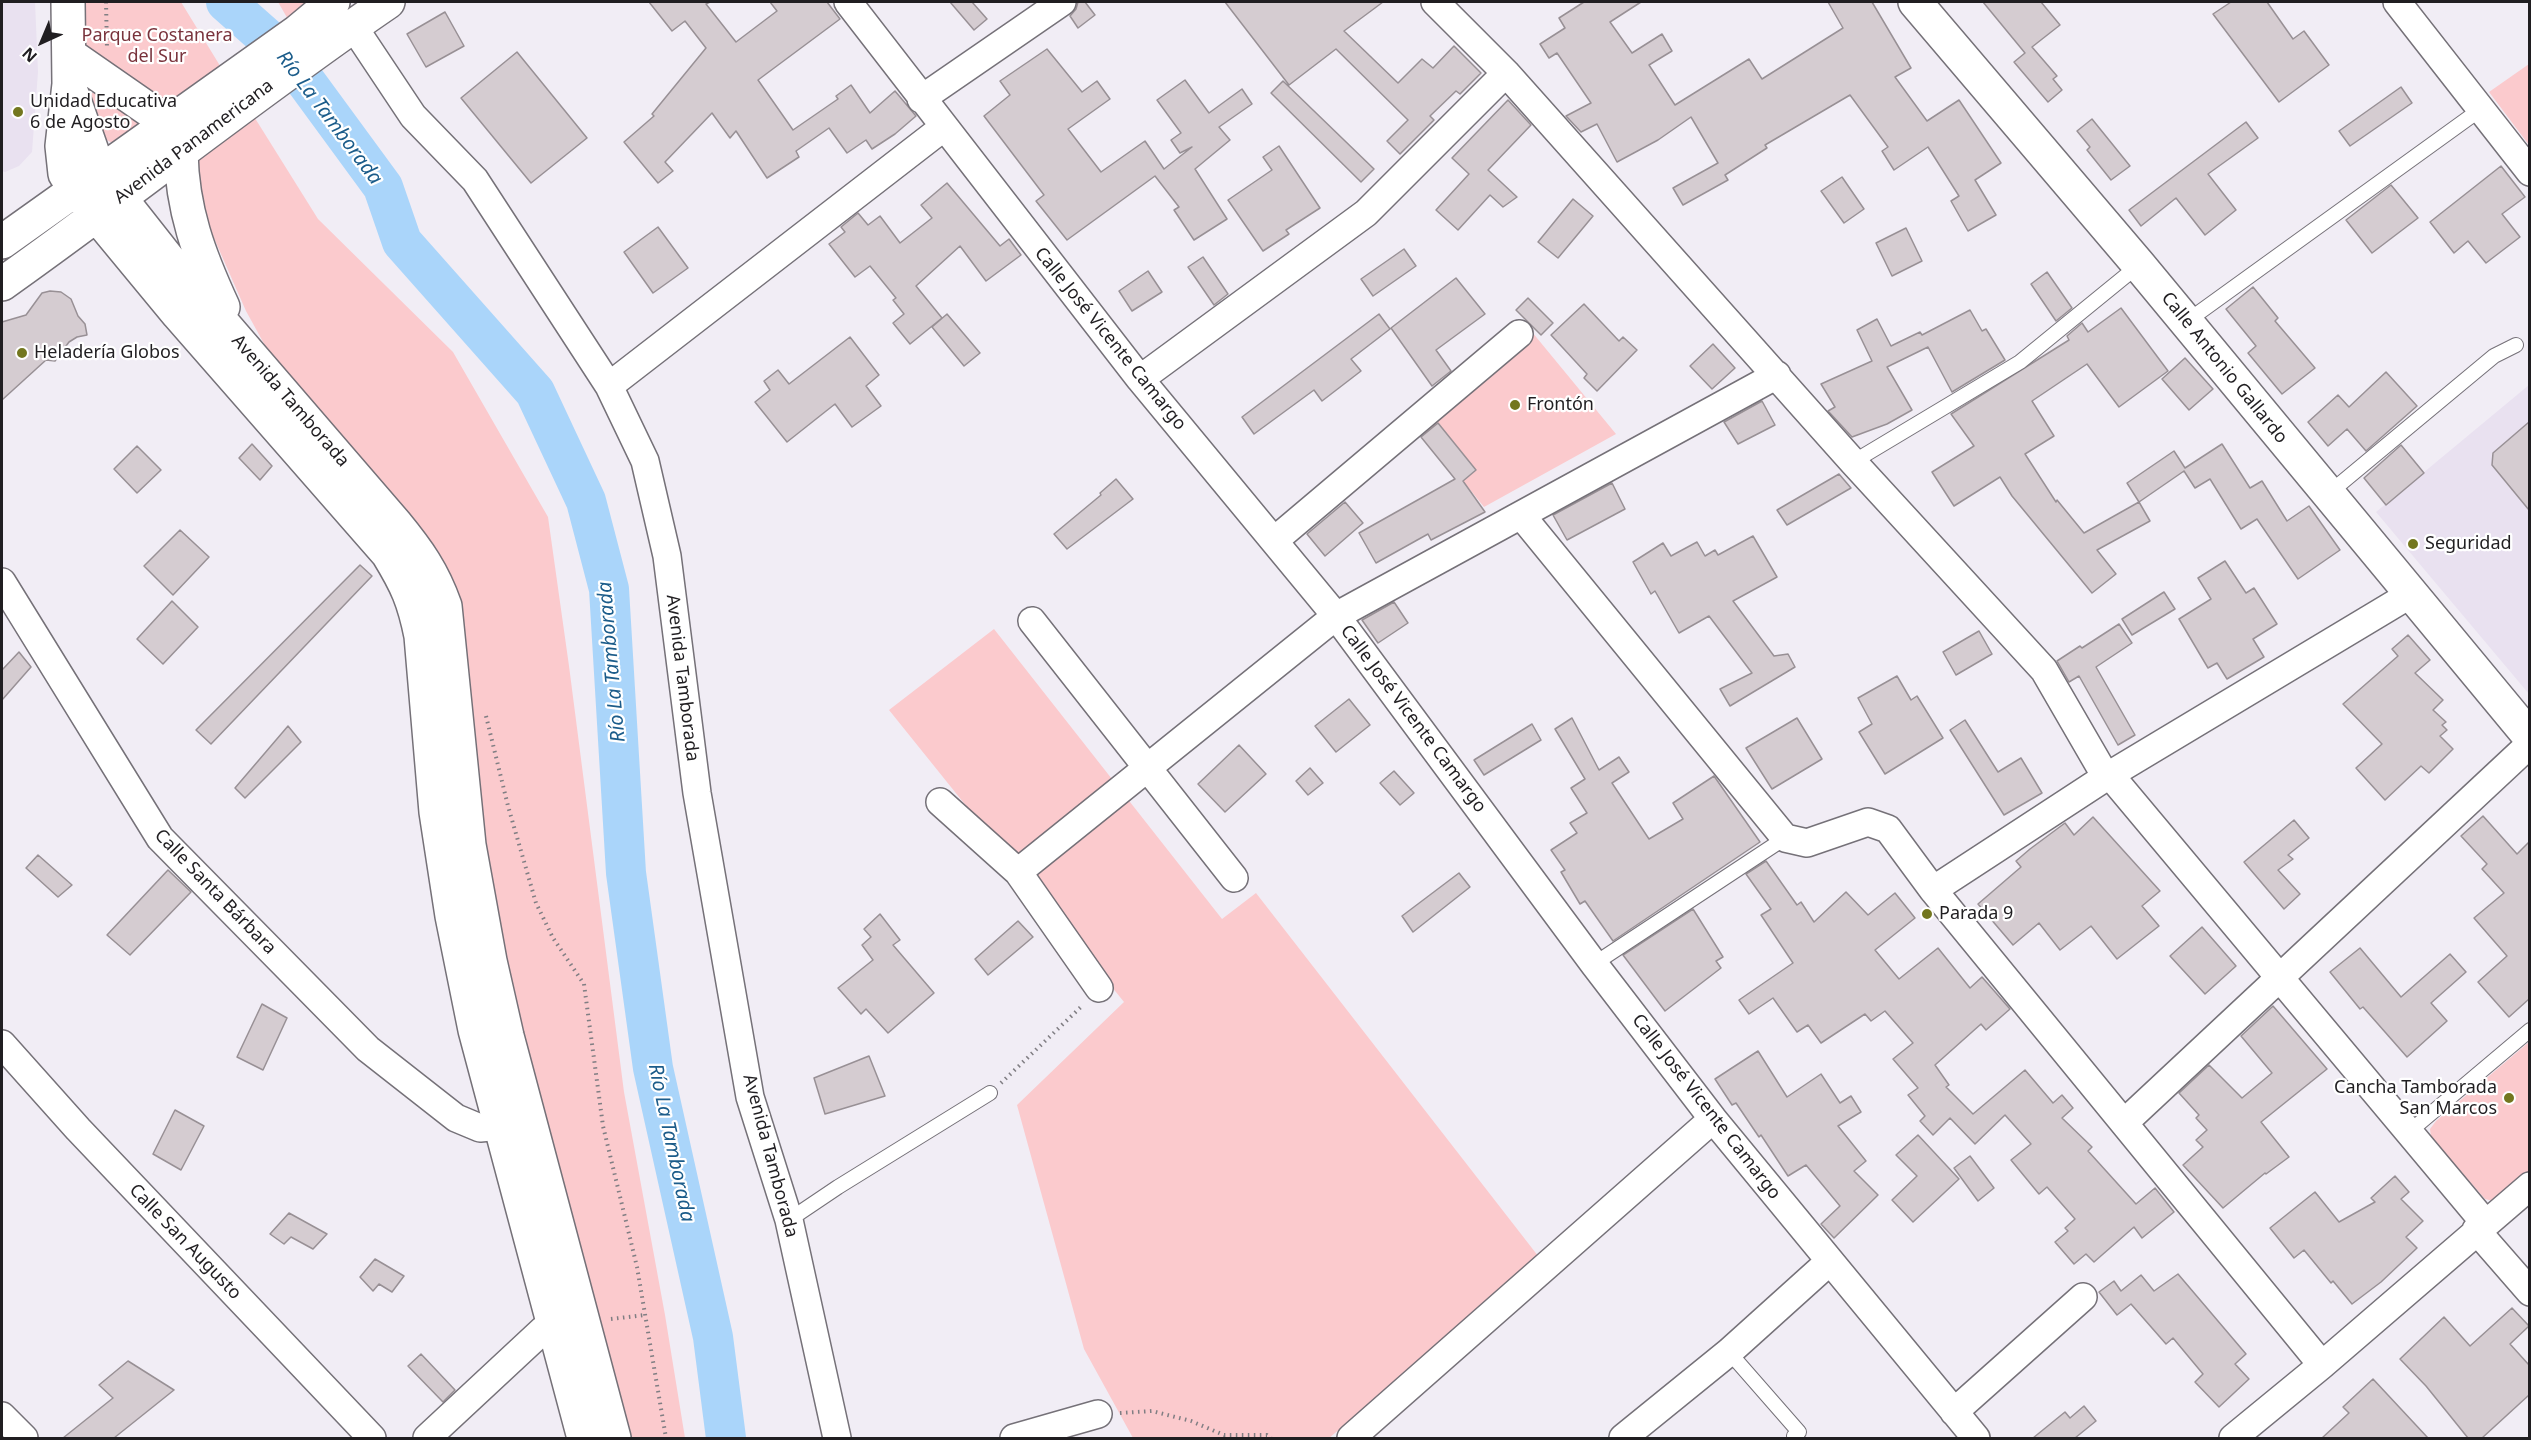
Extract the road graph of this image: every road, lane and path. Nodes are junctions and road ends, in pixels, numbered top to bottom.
1 (68, 2) edge
2 (106, 2) edge
3 (388, 2) edge
4 (848, 2) edge
5 (1062, 2) edge
6 (1435, 2) edge
7 (1915, 2) edge
8 (2397, 2) edge
9 (341, 10) edge
10 (107, 54) dead end
11 (70, 69) junction
12 (1506, 74) junction
13 (921, 99) junction
14 (2481, 110) junction
15 (944, 127) junction
16 (175, 138) junction
17 (2529, 172) edge
18 (89, 180) junction
19 (108, 207) junction
20 (5, 231) edge
21 (2139, 265) junction
22 (2, 285) edge
23 (2186, 322) junction
24 (1520, 334) dead end
25 (238, 341) junction
26 (2516, 345) dead end
27 (1777, 375) junction
28 (1140, 379) junction
29 (609, 386) junction
30 (1853, 462) junction
31 (2328, 494) junction
32 (1521, 515) junction
33 (1275, 540) junction
34 (2, 582) edge
35 (2411, 594) junction
36 (1336, 616) junction
37 (1032, 621) dead end
38 (484, 707) dead end
39 (2529, 737) edge
40 (2529, 744) edge
41 (1148, 770) junction
42 (2108, 776) junction
43 (940, 801) dead end
44 (1785, 838) junction
45 (1018, 872) junction
46 (1234, 878) dead end
47 (1933, 890) junction
48 (1594, 964) junction
49 (2281, 979) junction
50 (1100, 988) joint
51 (2529, 1030) edge
52 (2, 1044) edge
53 (990, 1094) joint
54 (1713, 1119) junction
55 (2124, 1124) junction
56 (501, 1126) junction
57 (2409, 1132) junction
58 (2529, 1185) edge
59 (789, 1220) junction
60 (2480, 1226) junction
61 (1830, 1261) junction
62 (2529, 1292) edge
63 (2083, 1297) dead end
64 (568, 1322) junction
65 (1729, 1352) junction
66 (2322, 1365) junction
67 (1954, 1412) junction
68 (1098, 1414) joint
69 (2, 1416) edge
70 (24, 1438) edge
71 (372, 1438) edge
72 (427, 1438) edge
73 (584, 1438) edge
74 (614, 1438) edge
75 (666, 1438) edge
76 (837, 1438) edge
77 (1014, 1438) edge
78 (1271, 1438) edge
79 (1351, 1438) edge
80 (1623, 1438) edge
81 (1796, 1438) edge
82 (1976, 1438) edge
83 (2233, 1438) edge

1 - 11 main road, Avenida Tamborada
2 - 10 path
3 - 9 main road, Avenida Panamericana
4 - 13 street, Calle José Vicente Camargo
5 - 13 street
6 - 12 street
7 - 21 main road, Calle Antonio Gallardo
8 - 14 street
9 - 16 main road, Avenida Panamericana
9 - 29 street, Avenida Tamborada
11 - 16 main road
11 - 18 main road, Avenida Tamborada
12 - 27 street
12 - 28 street
13 - 15 street, Calle José Vicente Camargo
14 - 17 street
14 - 23 lane
15 - 28 street, Calle José Vicente Camargo
15 - 29 street
16 - 18 main road, Avenida Panamericana
16 - 19 main road, Avenida Panamericana
16 - 25 main road
18 - 19 main road, Avenida Tamborada
18 - 20 main road, Avenida Panamericana
19 - 22 main road, Avenida Panamericana
19 - 25 main road, Avenida Tamborada
19 - 56 main road, Avenida Tamborada
21 - 23 main road, Calle Antonio Gallardo
21 - 30 lane
23 - 31 main road, Calle Antonio Gallardo
24 - 33 street
25 - 64 main road, Avenida Tamborada
26 - 31 lane
27 - 30 street
27 - 32 street
28 - 33 street, Calle José Vicente Camargo
29 - 59 street, Avenida Tamborada
30 - 42 street
31 - 35 main road, Calle Antonio Gallardo
32 - 36 street
32 - 44 street
33 - 36 street, Calle José Vicente Camargo
34 - 56 street, Calle Santa Bárbara
35 - 39 main road, Calle Antonio Gallardo
35 - 42 street
36 - 41 street
36 - 48 street, Calle José Vicente Camargo
37 - 41 street
38 - 75 path
40 - 49 street
41 - 45 street
41 - 46 street
42 - 47 street
42 - 49 street
43 - 45 street
44 - 47 street
44 - 48 lane
45 - 50 street
47 - 55 street
48 - 54 street, Calle José Vicente Camargo
49 - 55 street
49 - 57 street
50 - 53 path
51 - 57 lane
52 - 71 street, Calle San Augusto
53 - 59 lane
54 - 61 street, Calle José Vicente Camargo
54 - 79 street
55 - 66 street
56 - 64 main road, Avenida Tamborada
57 - 60 street
58 - 60 street
59 - 76 street, Avenida Tamborada
60 - 62 street
60 - 66 street
61 - 65 street
61 - 67 street, Calle José Vicente Camargo
63 - 67 street
64 - 72 street
64 - 73 main road, Avenida Tamborada
64 - 74 main road, Avenida Tamborada
65 - 80 street
65 - 81 lane
66 - 83 street
67 - 82 street, Calle José Vicente Camargo
68 - 77 street
68 - 78 path
69 - 70 street

